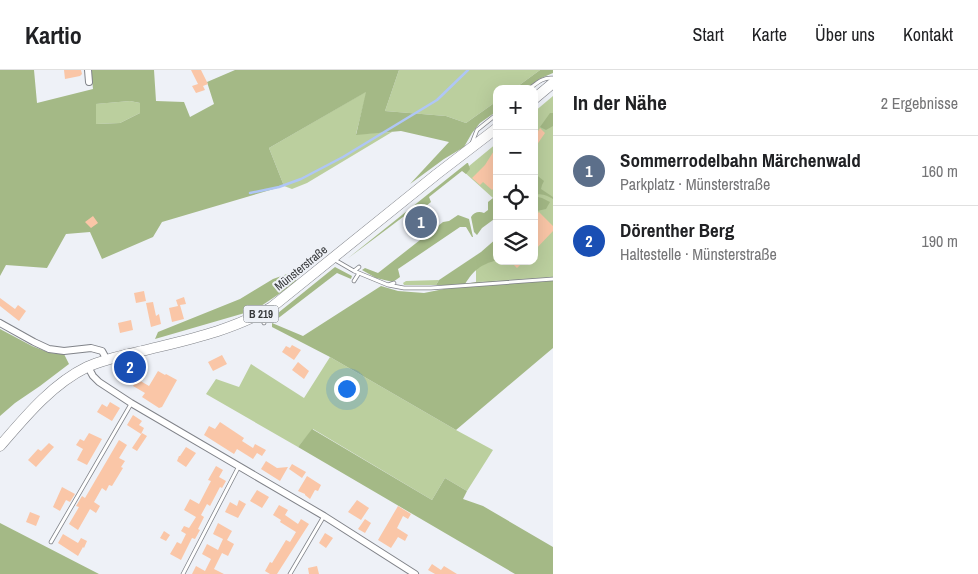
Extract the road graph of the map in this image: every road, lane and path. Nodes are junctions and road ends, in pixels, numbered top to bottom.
1 (88, 70) edge
2 (553, 78) edge
3 (90, 82) dead end
4 (553, 83) edge
5 (534, 85) edge
6 (538, 96) edge
7 (493, 117) edge
8 (494, 130) edge
9 (471, 148) junction
10 (333, 258) junction
11 (359, 267) dead end
12 (354, 270) junction
13 (359, 273) junction
14 (553, 279) edge
15 (354, 281) dead end
16 (394, 283) dead end
17 (388, 284) junction
18 (0, 323) edge
19 (107, 360) junction
20 (88, 366) junction
21 (131, 403) junction
22 (0, 446) edge
23 (239, 466) junction
24 (324, 516) junction
25 (51, 542) dead end
26 (404, 567) junction
27 (183, 574) edge
28 (290, 574) edge
29 (400, 574) edge
30 (415, 574) edge

1 - 3 street
2 - 5 lane
4 - 6 main road
7 - 9 lane
8 - 9 main road, Münsterstraße / B 219
9 - 10 main road, Münsterstraße / B 219
10 - 12 lane
10 - 19 main road, Münsterstraße / B 219
11 - 12 lane
12 - 13 lane
13 - 15 lane
13 - 17 lane
14 - 17 lane
16 - 17 lane
18 - 19 street
19 - 20 main road, Münsterstraße / B 219
20 - 21 street
20 - 22 main road, Münsterstraße / B 219
21 - 23 street
21 - 25 lane
23 - 24 street
23 - 27 lane
24 - 26 street
24 - 28 lane
26 - 29 lane
26 - 30 street

